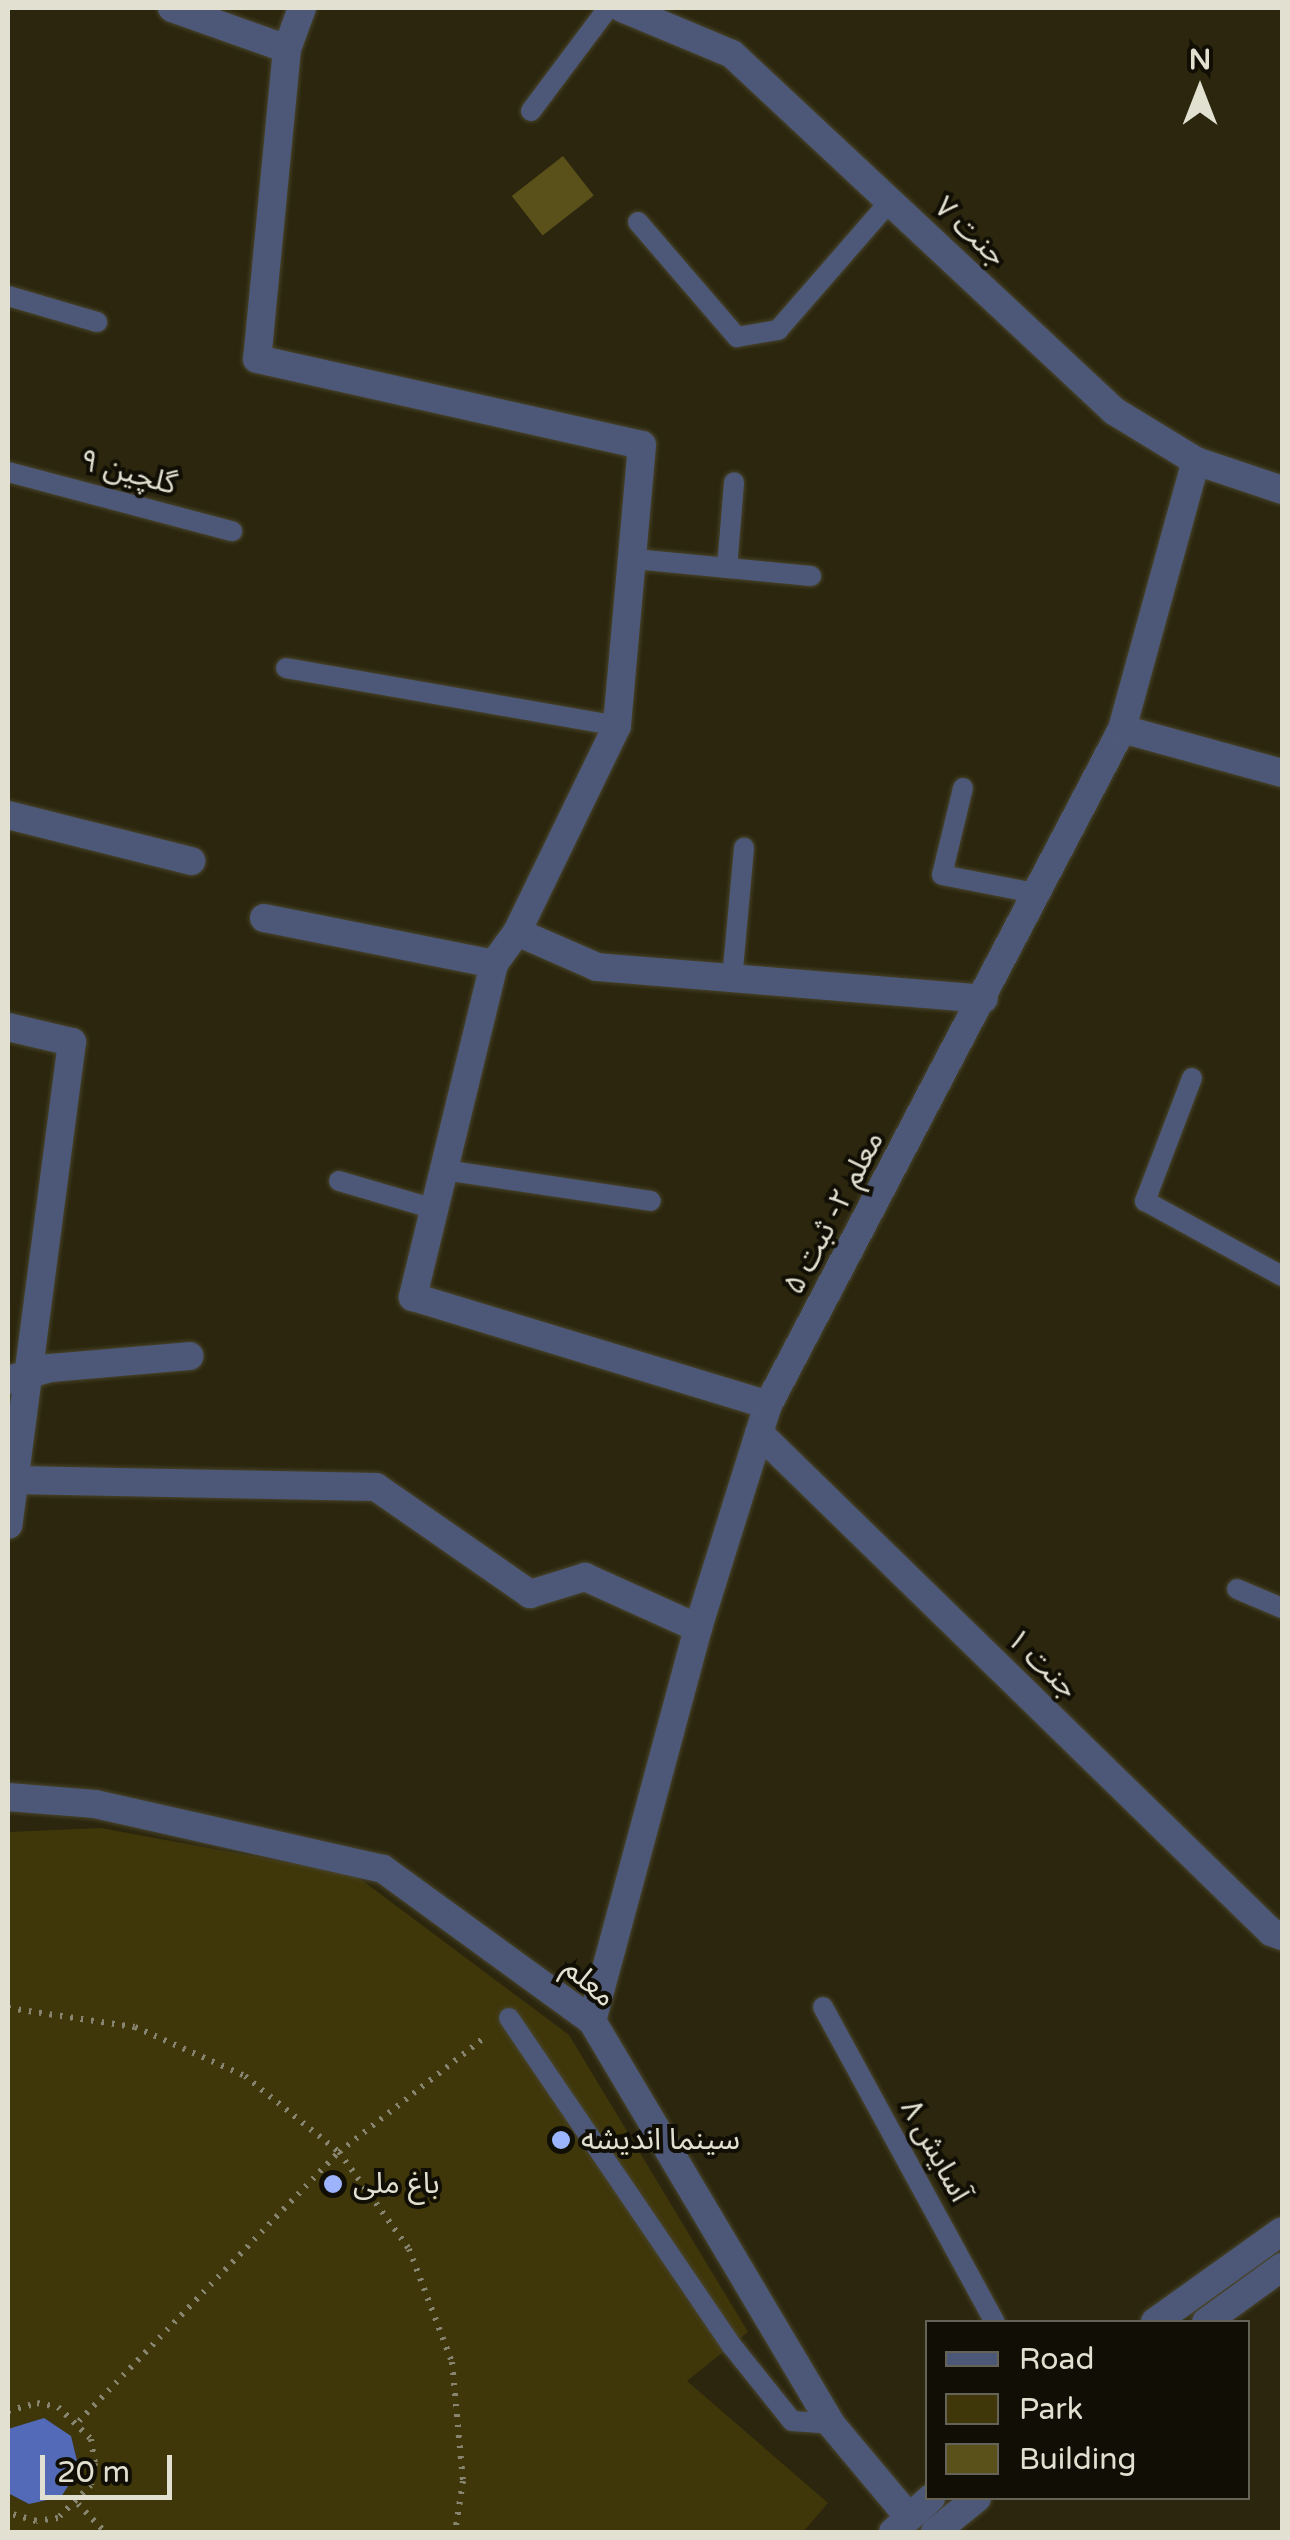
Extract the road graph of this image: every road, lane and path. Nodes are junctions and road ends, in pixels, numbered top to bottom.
1 (172, 8) edge
2 (302, 8) edge
3 (608, 8) edge
4 (622, 8) edge
5 (287, 49) junction
6 (531, 111) dead end
7 (890, 201) junction
8 (638, 222) dead end
9 (8, 296) edge
10 (97, 322) dead end
11 (1196, 461) junction
12 (8, 472) edge
13 (734, 482) dead end
14 (1282, 490) edge
15 (232, 531) dead end
16 (634, 560) junction
17 (728, 568) junction
18 (810, 576) dead end
19 (286, 668) dead end
20 (618, 726) junction
21 (1122, 729) junction
22 (1282, 773) edge
23 (963, 788) dead end
24 (8, 815) edge
25 (744, 848) dead end
26 (191, 861) dead end
27 (1040, 894) junction
28 (264, 918) dead end
29 (517, 932) junction
30 (494, 964) junction
31 (732, 980) junction
32 (984, 999) junction
33 (8, 1027) edge
34 (1192, 1078) dead end
35 (444, 1170) junction
36 (339, 1182) dead end
37 (652, 1202) dead end
38 (434, 1209) junction
39 (1282, 1276) edge
40 (189, 1356) dead end
41 (19, 1379) edge
42 (768, 1405) junction
43 (759, 1432) junction
44 (15, 1480) junction
45 (8, 1525) edge
46 (1237, 1589) dead end
47 (1282, 1608) edge
48 (698, 1628) junction
49 (8, 1797) edge
50 (1282, 1936) edge
51 (823, 2007) dead end
52 (8, 2008) edge
53 (509, 2018) joint
54 (592, 2020) junction
55 (339, 2152) junction
56 (1282, 2231) edge
57 (1282, 2267) edge
58 (994, 2320) edge
59 (1159, 2320) edge
60 (1209, 2320) edge
61 (8, 2411) edge
62 (79, 2421) junction
63 (831, 2424) junction
64 (928, 2500) edge
65 (974, 2500) edge
66 (78, 2504) junction
67 (8, 2514) edge
68 (901, 2524) edge
69 (105, 2532) edge
70 (455, 2532) edge
71 (935, 2532) edge

1 - 5 street
2 - 5 street
3 - 6 lane
4 - 7 street, جنت ۷
5 - 16 street
7 - 8 lane
7 - 11 street, جنت ۷
9 - 10 lane
11 - 14 street, جنت ۷
11 - 21 street, معلم ۲- ثبت ۵
12 - 15 lane, گلچین ۹
13 - 17 lane
16 - 17 lane
16 - 20 street
17 - 18 lane
19 - 20 lane
20 - 29 street
21 - 22 street
21 - 27 street, معلم ۲- ثبت ۵
23 - 27 lane
24 - 26 street
25 - 31 lane
27 - 32 street, معلم ۲- ثبت ۵
28 - 30 street
29 - 30 street
29 - 31 street
30 - 35 street
31 - 32 street
32 - 42 street, معلم ۲- ثبت ۵
33 - 41 street
34 - 39 lane
35 - 37 lane
35 - 38 street
36 - 38 lane
38 - 42 street
40 - 41 street
41 - 44 street
42 - 43 street, معلم ۲- ثبت ۵
43 - 48 street, معلم ۲- ثبت ۵
43 - 50 street, جنت ۱
44 - 45 street
44 - 48 street
46 - 47 lane
48 - 54 street, معلم ۲- ثبت ۵
49 - 54 street, معلم
51 - 58 lane, آسایش ۸
52 - 55 path
53 - 55 path
53 - 63 lane
54 - 63 street, معلم
55 - 62 path
55 - 70 path
56 - 59 street
57 - 60 street
61 - 62 path
62 - 66 path
63 - 68 street, معلم
64 - 68 street
65 - 71 street
66 - 67 path
66 - 69 path

